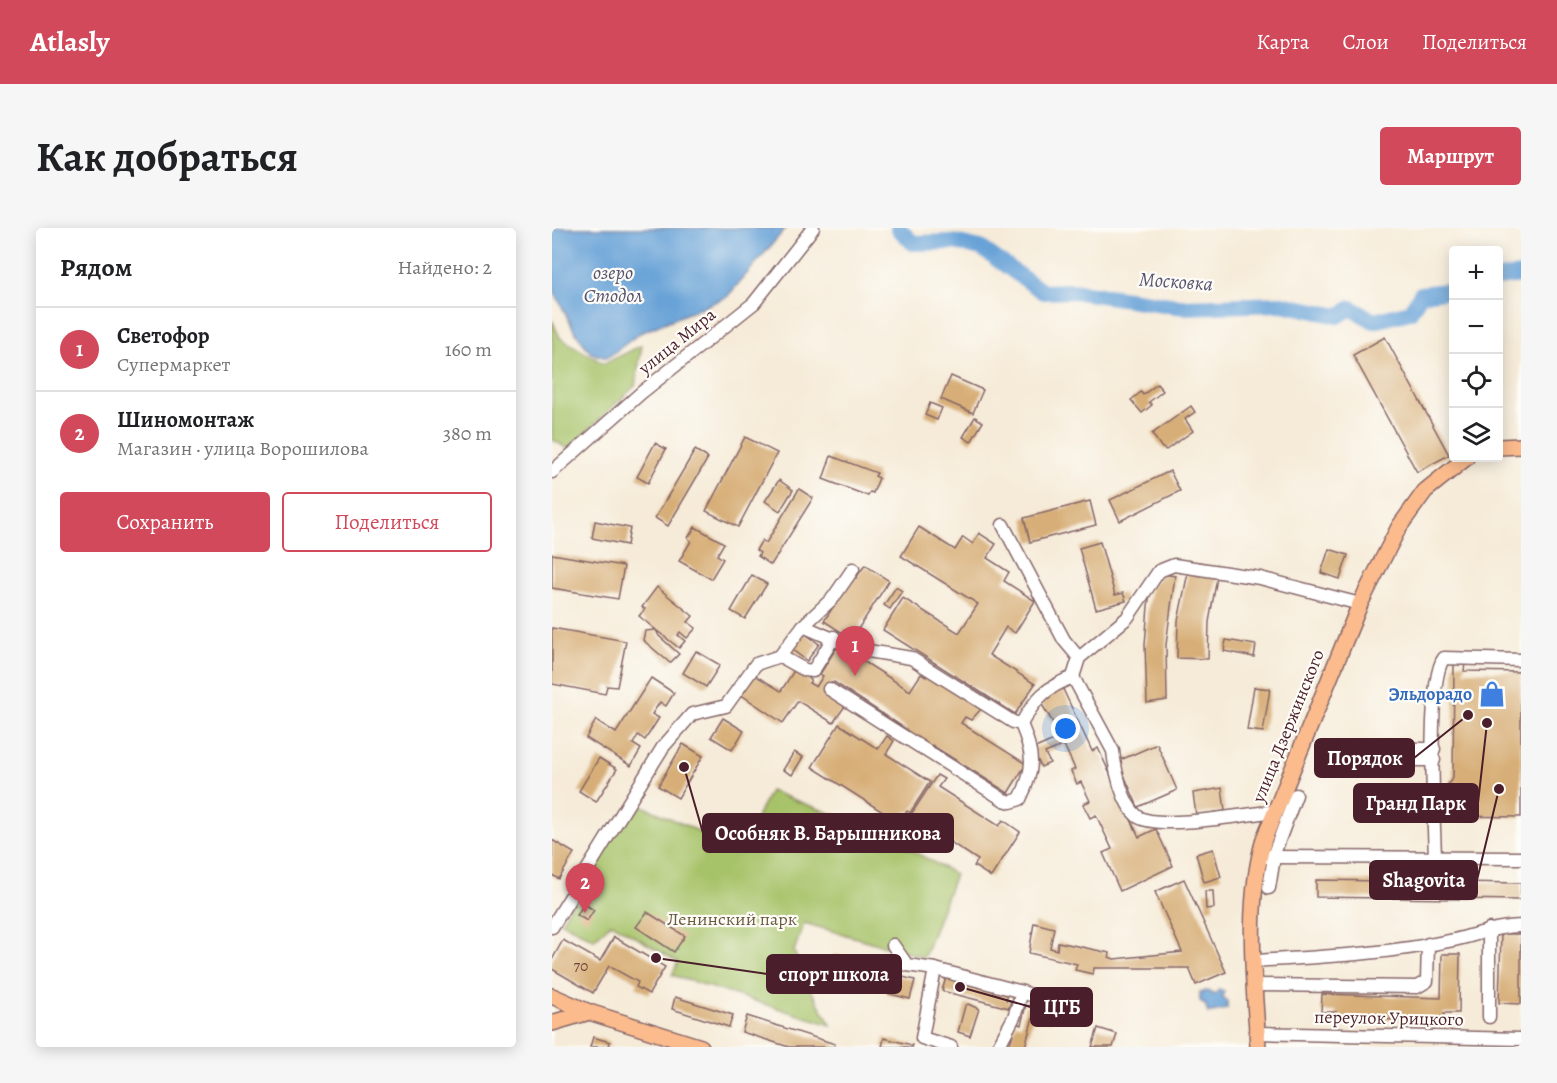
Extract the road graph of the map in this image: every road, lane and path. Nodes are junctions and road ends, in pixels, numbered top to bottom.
1 (813, 228) edge
2 (1521, 446) edge
3 (1503, 447) edge
4 (1461, 462) edge
5 (552, 472) edge
6 (1003, 525) dead end
7 (853, 569) dead end
8 (1360, 604) junction
9 (802, 626) junction
10 (834, 638) junction
11 (780, 656) junction
12 (1079, 658) junction
13 (1521, 660) edge
14 (1073, 677) junction
15 (820, 681) junction
16 (1021, 724) junction
17 (1296, 795) dead end
18 (1275, 811) junction
19 (1267, 857) junction
20 (1435, 857) junction
21 (1521, 858) edge
22 (1269, 888) dead end
23 (1521, 926) edge
24 (552, 927) edge
25 (1489, 929) junction
26 (1428, 944) junction
27 (893, 945) dead end
28 (1254, 962) junction
29 (934, 969) junction
30 (1255, 985) junction
31 (1022, 992) junction
32 (552, 996) edge
33 (1064, 1006) dead end
34 (589, 1012) junction
35 (1489, 1017) dead end
36 (552, 1023) edge
37 (1521, 1039) edge
38 (1257, 1040) edge
39 (701, 1047) edge
40 (951, 1047) edge
41 (998, 1047) edge

1 - 5 street, улица Мира
2 - 3 main road
4 - 8 main road, улица Дзержинского
6 - 12 street
7 - 9 street
8 - 12 street
8 - 18 main road, улица Дзержинского
9 - 10 street
9 - 11 street
10 - 15 street
10 - 16 street
11 - 15 street
11 - 24 street
12 - 14 street
13 - 20 street
14 - 16 street
14 - 18 street
15 - 16 street
17 - 19 street
18 - 19 main road, улица Дзержинского
19 - 20 street
19 - 22 street
19 - 28 main road, улица Дзержинского
20 - 21 street
23 - 25 street
25 - 26 street
25 - 35 street
26 - 28 street
26 - 30 street
27 - 29 street
28 - 30 main road, улица Дзержинского
29 - 31 street
29 - 40 street
30 - 38 main road, улица Дзержинского
31 - 33 street
31 - 41 street
32 - 34 main road
34 - 36 main road
34 - 39 main road
37 - 38 street, переулок Урицкого

